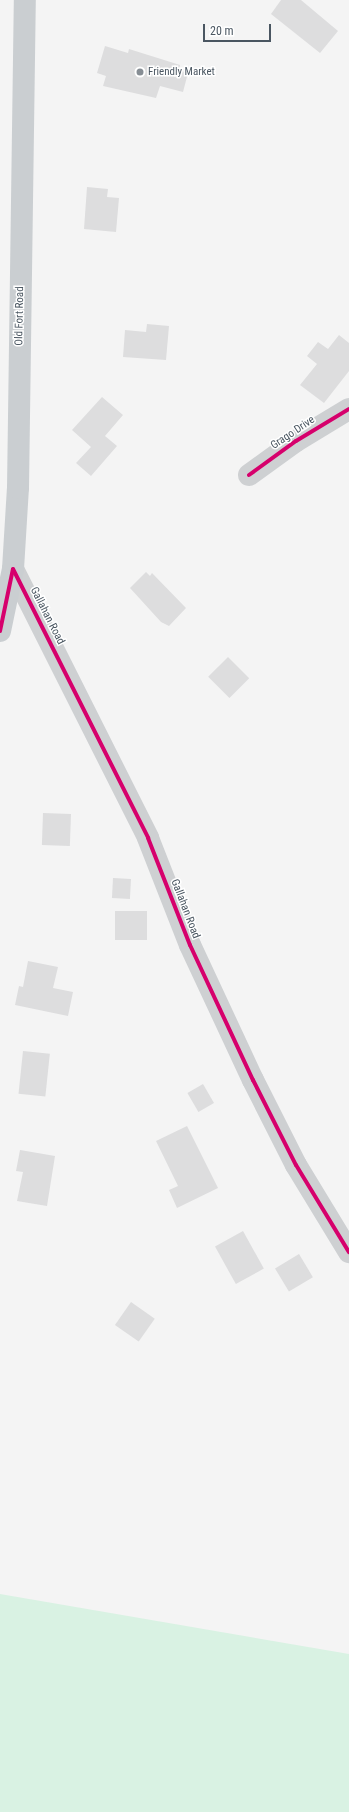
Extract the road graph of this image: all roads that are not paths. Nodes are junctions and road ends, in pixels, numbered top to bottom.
1 (25, 0) edge
2 (349, 409) edge
3 (249, 475) dead end
4 (13, 568) junction
5 (0, 631) edge
6 (349, 1252) edge

1 - 4 main road, Old Fort Road
2 - 3 street, Grago Drive
4 - 5 main road, Old Fort Road
4 - 6 street, Gallahan Road

